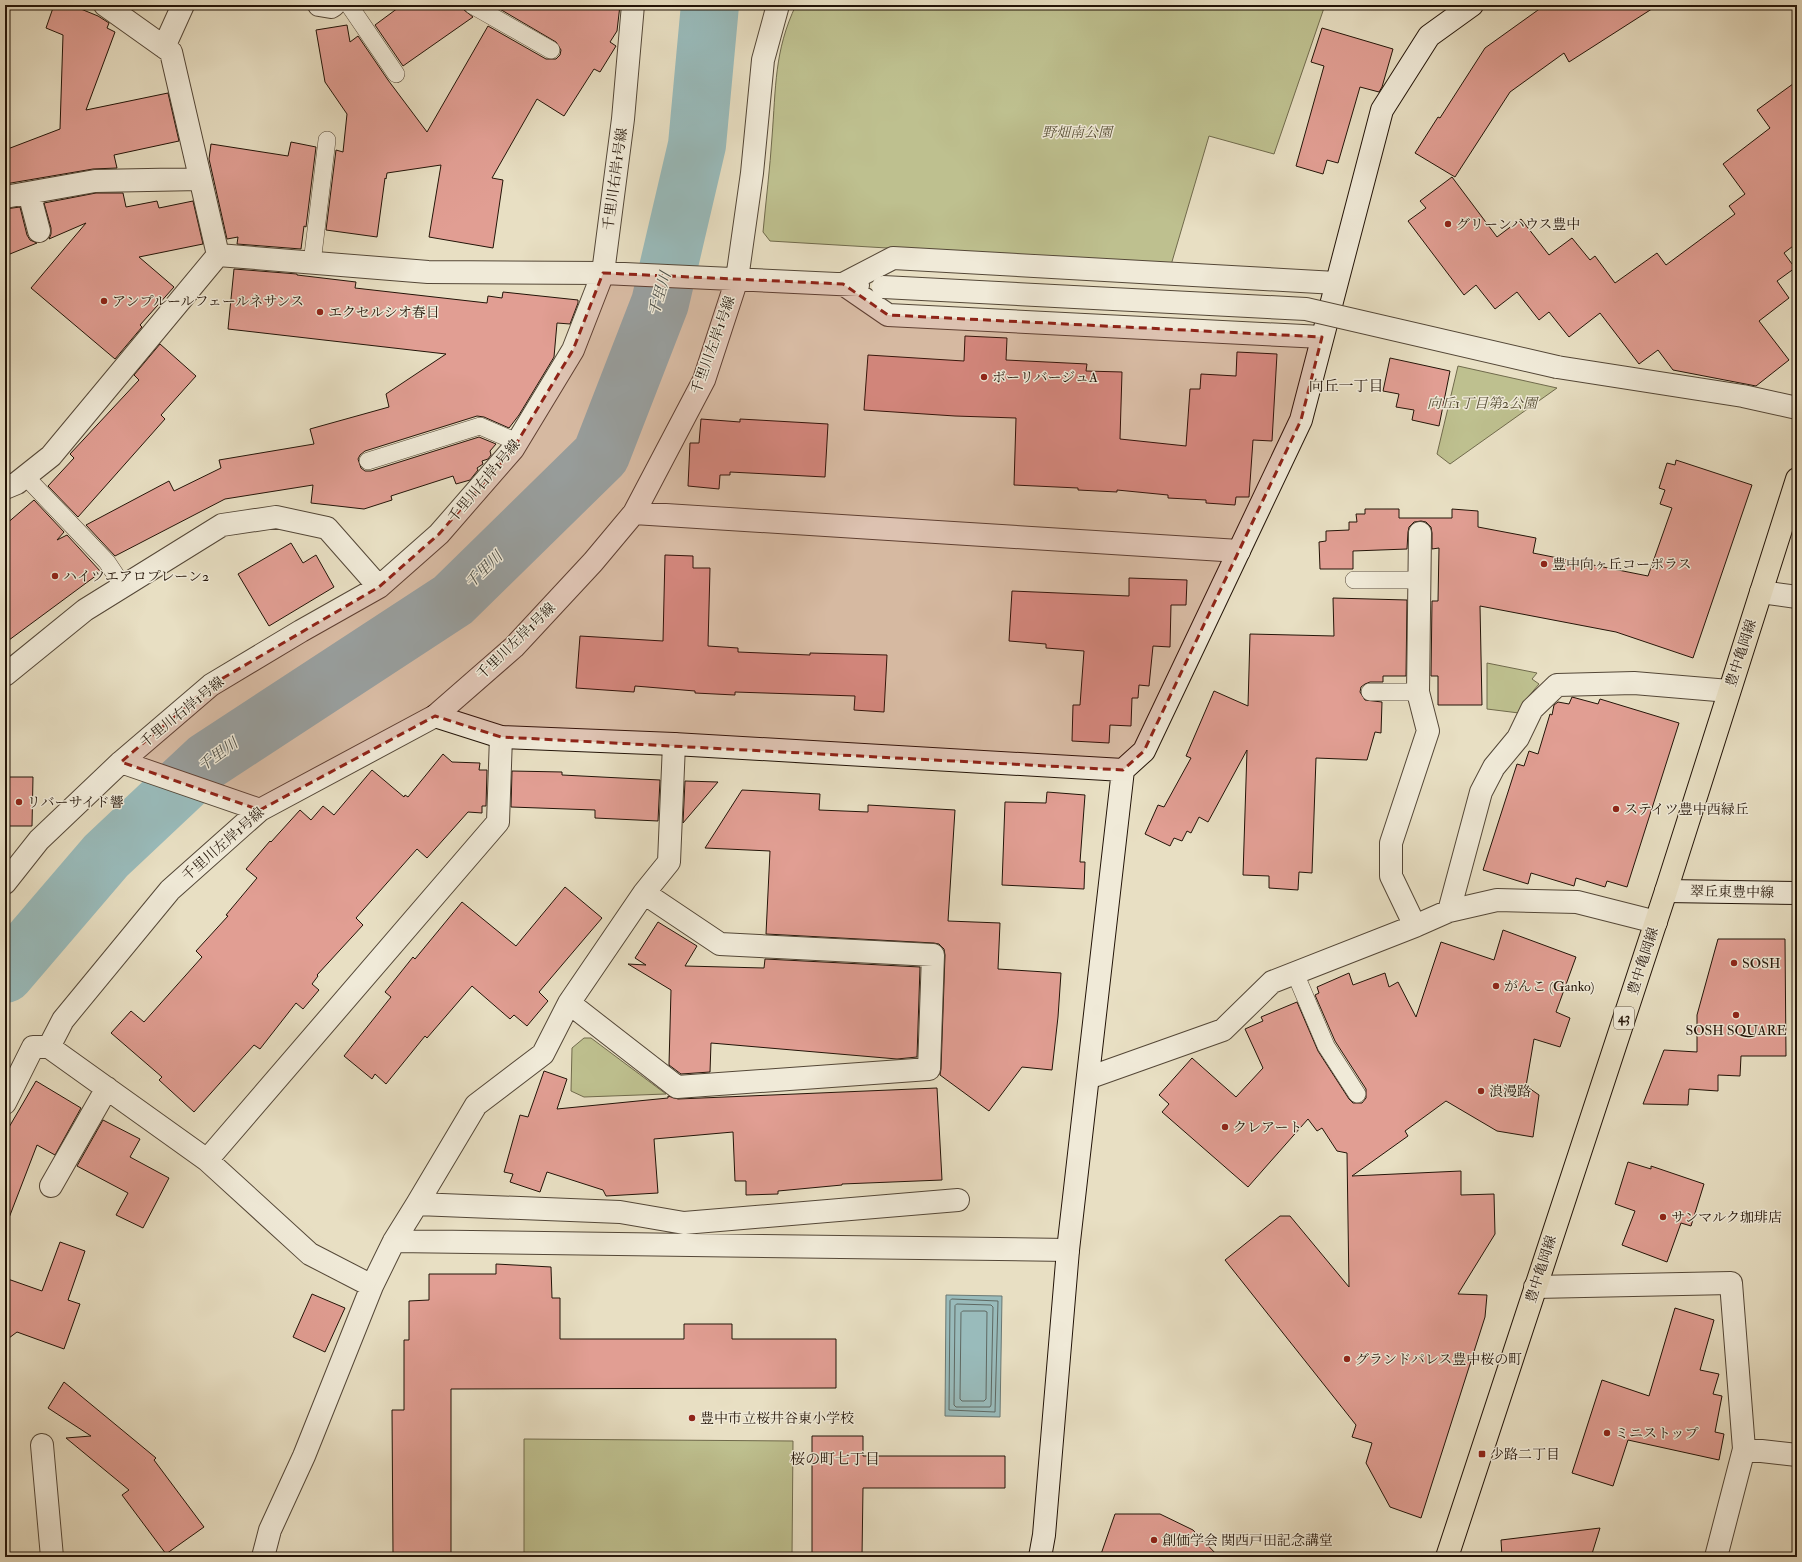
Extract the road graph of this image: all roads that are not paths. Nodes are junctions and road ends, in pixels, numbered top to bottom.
1 (105, 5) edge
2 (183, 5) edge
3 (319, 5) edge
4 (334, 5) edge
5 (349, 5) edge
6 (472, 5) edge
7 (632, 5) edge
8 (778, 5) edge
9 (1472, 5) edge
10 (164, 47) junction
11 (551, 50) dead end
12 (396, 74) dead end
13 (327, 140) dead end
14 (200, 179) junction
15 (29, 193) junction
16 (5, 197) edge
17 (39, 231) dead end
18 (218, 254) junction
19 (312, 262) junction
20 (608, 273) junction
21 (729, 279) junction
22 (1336, 283) junction
23 (843, 284) junction
24 (1322, 337) junction
25 (1797, 408) edge
26 (517, 442) junction
27 (368, 461) dead end
28 (24, 476) junction
29 (1797, 478) edge
30 (5, 488) edge
31 (634, 513) junction
32 (1420, 533) dead end
33 (1239, 551) junction
34 (1354, 580) dead end
35 (1419, 580) junction
36 (123, 586) junction
37 (379, 587) junction
38 (1761, 592) junction
39 (1797, 597) edge
40 (5, 675) edge
41 (1730, 691) junction
42 (1370, 692) dead end
43 (1418, 692) junction
44 (435, 716) junction
45 (501, 737) junction
46 (674, 744) junction
47 (121, 762) junction
48 (1123, 770) junction
49 (260, 810) junction
50 (5, 883) edge
51 (1666, 891) junction
52 (644, 893) junction
53 (1797, 893) edge
54 (1449, 912) junction
55 (1656, 922) junction
56 (1415, 926) junction
57 (1295, 974) junction
58 (570, 1003) junction
59 (49, 1047) junction
60 (1088, 1078) junction
61 (106, 1088) junction
62 (1357, 1094) dead end
63 (5, 1104) edge
64 (207, 1160) junction
65 (51, 1186) dead end
66 (958, 1200) dead end
67 (417, 1204) junction
68 (394, 1241) junction
69 (1068, 1250) junction
70 (372, 1286) junction
71 (1535, 1287) junction
72 (42, 1445) dead end
73 (1744, 1449) junction
74 (1797, 1455) edge
75 (52, 1557) edge
76 (263, 1557) edge
77 (1040, 1557) edge
78 (1447, 1557) edge
79 (1716, 1557) edge

1 - 10 street
2 - 10 street
3 - 4 street
5 - 12 lane
6 - 11 lane
7 - 20 street, 千里川右岸1号線
8 - 21 street, 千里川左岸1号線
9 - 22 street
10 - 14 street
13 - 19 lane
14 - 15 street
14 - 18 street
15 - 16 street
15 - 17 street
18 - 19 street
18 - 28 street
19 - 20 street
20 - 21 street
20 - 26 street, 千里川右岸1号線
21 - 23 street
21 - 31 street, 千里川左岸1号線
22 - 23 street
22 - 24 street
23 - 24 street
23 - 25 street, bridge
24 - 33 street
26 - 27 lane
26 - 37 street, 千里川右岸1号線
28 - 30 street
28 - 36 lane
29 - 38 main road, 豊中亀岡線 / 43
31 - 33 street
31 - 44 street, 千里川左岸1号線
32 - 35 street
33 - 48 street
34 - 35 lane
35 - 43 street
36 - 37 street
36 - 40 street
37 - 47 street, 千里川右岸1号線
38 - 39 street
38 - 41 main road, 豊中亀岡線 / 43
41 - 51 main road, 豊中亀岡線 / 43
41 - 54 street
42 - 43 lane
43 - 56 street
44 - 45 street
44 - 49 street, 千里川左岸1号線
45 - 46 street
45 - 64 street
46 - 48 street
46 - 52 street
47 - 49 street, 千里川右岸1号線
47 - 50 street, 千里川右岸1号線
48 - 60 street
49 - 59 street, 千里川左岸1号線
51 - 53 street, 翠丘東豊中線
51 - 55 main road, 豊中亀岡線 / 43
52 - 58 street
52 - 58 street
54 - 55 street
54 - 56 street
55 - 71 main road, 豊中亀岡線 / 43
56 - 57 street
57 - 60 street
57 - 62 lane
58 - 67 street
59 - 61 street
59 - 63 street
60 - 69 street
61 - 64 street
61 - 65 street
64 - 70 street
66 - 67 street
67 - 68 street
68 - 69 street
68 - 70 street
69 - 77 street
70 - 76 street
71 - 73 street
71 - 78 main road, 豊中亀岡線 / 43
72 - 75 street
73 - 74 street
73 - 79 street

